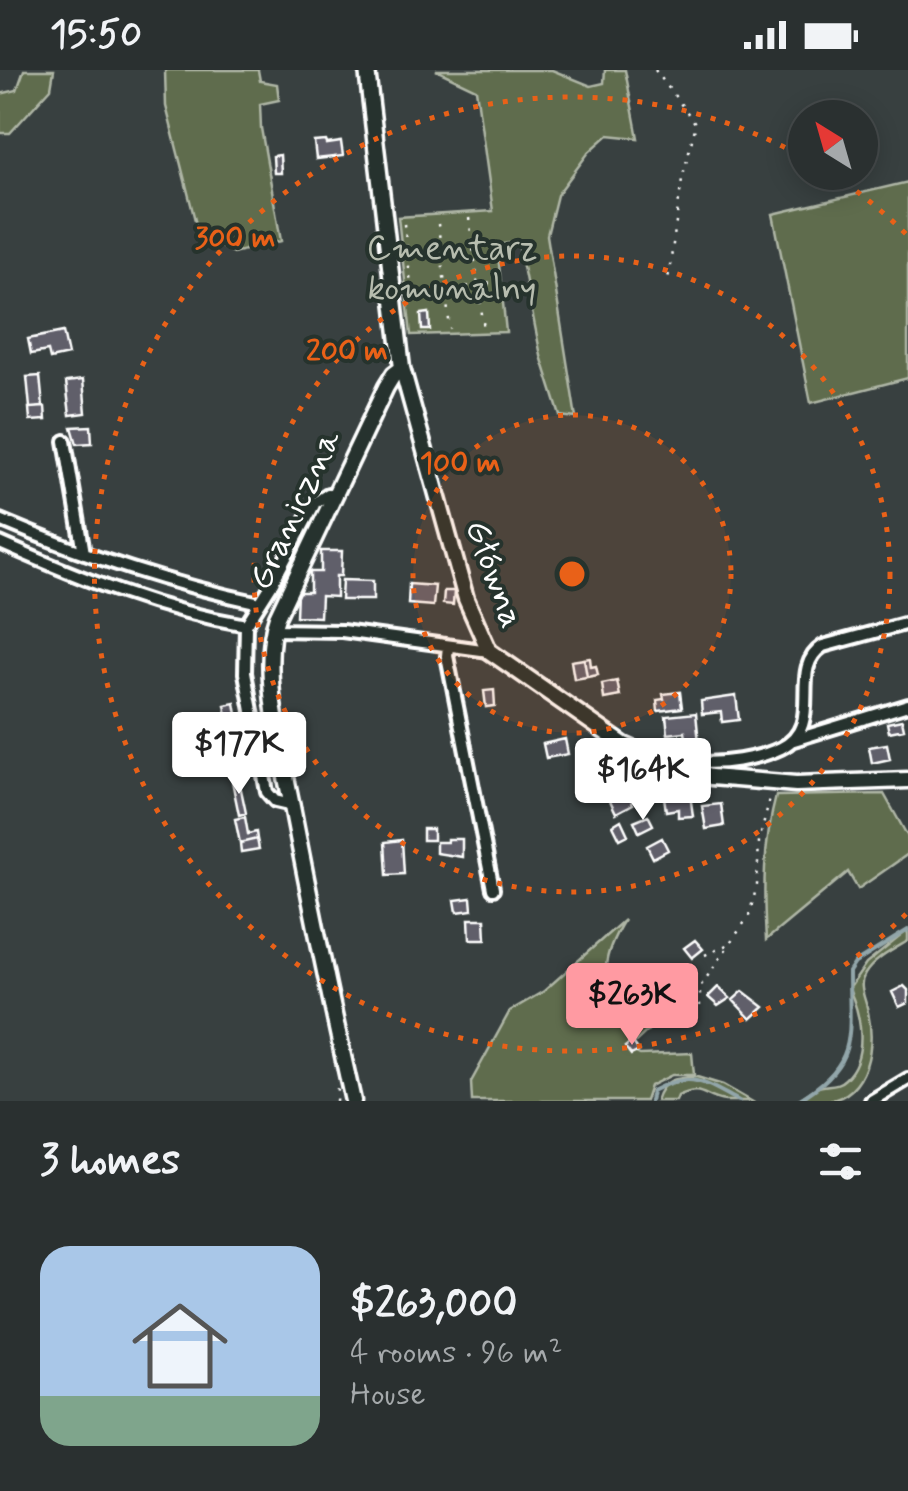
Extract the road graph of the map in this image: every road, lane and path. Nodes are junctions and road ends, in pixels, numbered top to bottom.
1 (367, 70) edge
2 (656, 70) edge
3 (469, 218) dead end
4 (404, 224) dead end
5 (438, 224) dead end
6 (668, 280) dead end
7 (492, 282) dead end
8 (478, 284) junction
9 (446, 289) junction
10 (412, 294) junction
11 (393, 296) junction
12 (484, 328) dead end
13 (450, 329) dead end
14 (402, 368) junction
15 (64, 441) dead end
16 (335, 495) junction
17 (0, 520) edge
18 (0, 543) edge
19 (84, 553) junction
20 (260, 603) junction
21 (908, 623) edge
22 (246, 624) junction
23 (272, 630) junction
24 (448, 646) junction
25 (489, 651) junction
26 (274, 691) junction
27 (250, 696) junction
28 (908, 705) edge
29 (793, 740) junction
30 (649, 759) junction
31 (908, 780) edge
32 (774, 782) junction
33 (292, 805) junction
34 (492, 889) dead end
35 (731, 943) junction
36 (705, 954) dead end
37 (700, 1006) dead end
38 (908, 1080) edge
39 (353, 1101) edge
40 (870, 1101) edge

1 - 11 street, Główna
2 - 6 path
3 - 8 path
4 - 10 path
5 - 9 path
7 - 8 path
8 - 9 path
8 - 12 path
9 - 10 path
9 - 13 path
10 - 11 path
11 - 14 street, Główna
14 - 16 street, Graniczna
14 - 25 street, Główna
15 - 19 street
16 - 20 street
16 - 23 street, Graniczna
17 - 19 street
18 - 22 street
19 - 20 street
20 - 22 street
21 - 29 street
22 - 27 street
23 - 24 street, Graniczna
23 - 26 street
24 - 25 street, Graniczna
24 - 34 street
25 - 30 street, Główna
26 - 27 street
26 - 33 street
27 - 33 street
28 - 29 street
29 - 30 street
30 - 32 street, Główna
31 - 32 street, Główna
32 - 35 path
33 - 39 street
35 - 36 path
35 - 37 path
38 - 40 street

